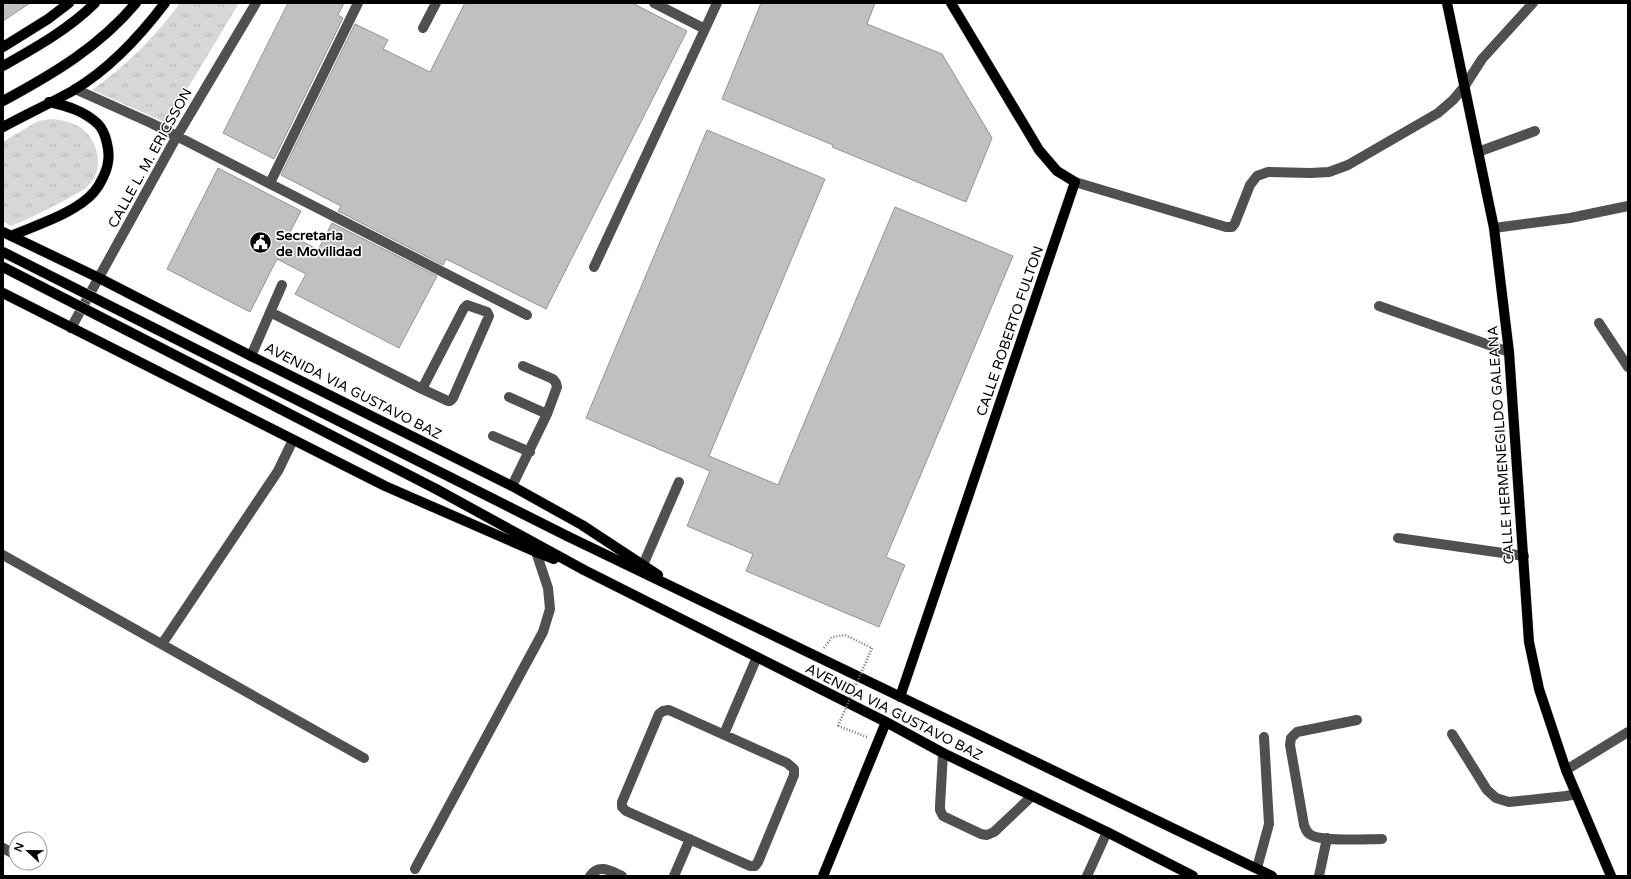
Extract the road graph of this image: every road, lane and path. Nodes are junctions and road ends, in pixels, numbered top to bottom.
1 (69, 3) edge
2 (95, 3) edge
3 (136, 3) edge
4 (165, 3) edge
5 (256, 3) edge
6 (358, 3) edge
7 (436, 3) edge
8 (654, 3) edge
9 (717, 3) edge
10 (951, 3) edge
11 (1447, 3) edge
12 (1533, 3) edge
13 (423, 28) dead end
14 (705, 29) junction
15 (3, 47) edge
16 (3, 66) edge
17 (1464, 86) junction
18 (75, 89) junction
19 (3, 101) edge
20 (49, 102) junction
21 (3, 127) edge
22 (1535, 131) dead end
23 (177, 136) junction
24 (1478, 152) junction
25 (1075, 182) junction
26 (270, 183) junction
27 (1628, 206) edge
28 (1494, 228) junction
29 (7, 234) edge
30 (3, 252) edge
31 (3, 267) edge
32 (594, 267) dead end
33 (100, 278) junction
34 (282, 285) dead end
35 (3, 294) edge
36 (1379, 306) dead end
37 (270, 312) junction
38 (527, 315) dead end
39 (1599, 324) dead end
40 (71, 328) junction
41 (1509, 352) junction
42 (250, 356) junction
43 (523, 366) dead end
44 (1628, 367) edge
45 (422, 389) junction
46 (509, 397) dead end
47 (547, 414) junction
48 (493, 436) dead end
49 (294, 440) junction
50 (530, 452) junction
51 (679, 482) dead end
52 (512, 486) junction
53 (1398, 538) dead end
54 (536, 552) junction
55 (3, 555) edge
56 (1524, 556) junction
57 (643, 565) junction
58 (584, 570) junction
59 (682, 593) junction
60 (162, 644) junction
61 (757, 658) junction
62 (817, 658) junction
63 (900, 697) junction
64 (1357, 720) dead end
65 (886, 722) junction
66 (1628, 732) edge
67 (724, 734) junction
68 (1452, 734) dead end
69 (868, 737) dead end
70 (1264, 738) dead end
71 (943, 753) junction
72 (364, 758) dead end
73 (1566, 770) junction
74 (1576, 794) junction
75 (1032, 796) junction
76 (1107, 832) junction
77 (1327, 838) junction
78 (690, 839) junction
79 (1382, 839) dead end
80 (1257, 868) junction
81 (415, 869) dead end
82 (590, 876) edge
83 (622, 876) edge
84 (674, 876) edge
85 (823, 876) edge
86 (1087, 876) edge
87 (1193, 876) edge
88 (1272, 876) edge
89 (1319, 876) edge
90 (1611, 876) edge

1 - 15 main road
2 - 16 main road
3 - 19 main road
4 - 18 main road
5 - 23 street, CALLE L. M. ERICSSON
6 - 26 street
7 - 13 street
8 - 14 street
9 - 14 street
10 - 25 main road
11 - 17 main road, CALLE HERMENEGILDO GALEANA
12 - 17 street
14 - 32 street
17 - 24 main road, CALLE HERMENEGILDO GALEANA
17 - 25 street
18 - 20 main road
18 - 23 street
20 - 21 main road
20 - 29 main road
22 - 24 street
23 - 26 street
23 - 33 street, CALLE L. M. ERICSSON
24 - 28 main road, CALLE HERMENEGILDO GALEANA
25 - 63 main road, CALLE ROBERTO FULTON
26 - 38 street
27 - 28 street
28 - 41 main road, CALLE HERMENEGILDO GALEANA
29 - 33 main road, AVENIDA VIA GUSTAVO BAZ
30 - 59 main road, AVENIDA VIA GUSTAVO BAZ, bridge
31 - 58 main road, AVENIDA VIA GUSTAVO BAZ, bridge
33 - 40 street, CALLE L. M. ERICSSON
33 - 42 main road, AVENIDA VIA GUSTAVO BAZ
34 - 37 street
35 - 40 main road, AVENIDA VIA GUSTAVO BAZ
36 - 41 street
37 - 42 street
37 - 45 street
39 - 44 street
40 - 49 main road, AVENIDA VIA GUSTAVO BAZ
41 - 56 main road, CALLE HERMENEGILDO GALEANA
42 - 52 main road, AVENIDA VIA GUSTAVO BAZ
43 - 47 street
45 - 45 street
46 - 47 street
47 - 50 street
48 - 50 street
49 - 54 main road, AVENIDA VIA GUSTAVO BAZ
49 - 60 street
50 - 52 street
51 - 57 street
52 - 57 main road, AVENIDA VIA GUSTAVO BAZ
53 - 56 street
54 - 58 main road, AVENIDA VIA GUSTAVO BAZ
54 - 81 street
55 - 60 street
56 - 73 main road, CALLE HERMENEGILDO GALEANA
57 - 59 main road, AVENIDA VIA GUSTAVO BAZ
58 - 61 main road, AVENIDA VIA GUSTAVO BAZ
59 - 62 main road, AVENIDA VIA GUSTAVO BAZ
60 - 72 street
61 - 65 main road, AVENIDA VIA GUSTAVO BAZ
61 - 67 street
62 - 63 main road, AVENIDA VIA GUSTAVO BAZ
62 - 69 path, bridge
63 - 80 main road, AVENIDA VIA GUSTAVO BAZ
64 - 77 street
65 - 71 main road, AVENIDA VIA GUSTAVO BAZ
65 - 85 main road
66 - 73 street
67 - 78 street
67 - 78 street
68 - 74 street
70 - 80 street
71 - 75 main road, AVENIDA VIA GUSTAVO BAZ
71 - 75 street
73 - 74 main road, CALLE HERMENEGILDO GALEANA
74 - 90 main road, CALLE HERMENEGILDO GALEANA
75 - 76 main road, AVENIDA VIA GUSTAVO BAZ
76 - 86 street
76 - 87 main road, AVENIDA VIA GUSTAVO BAZ
77 - 79 street
77 - 89 street
78 - 84 street
80 - 88 main road, AVENIDA VIA GUSTAVO BAZ
82 - 83 street

